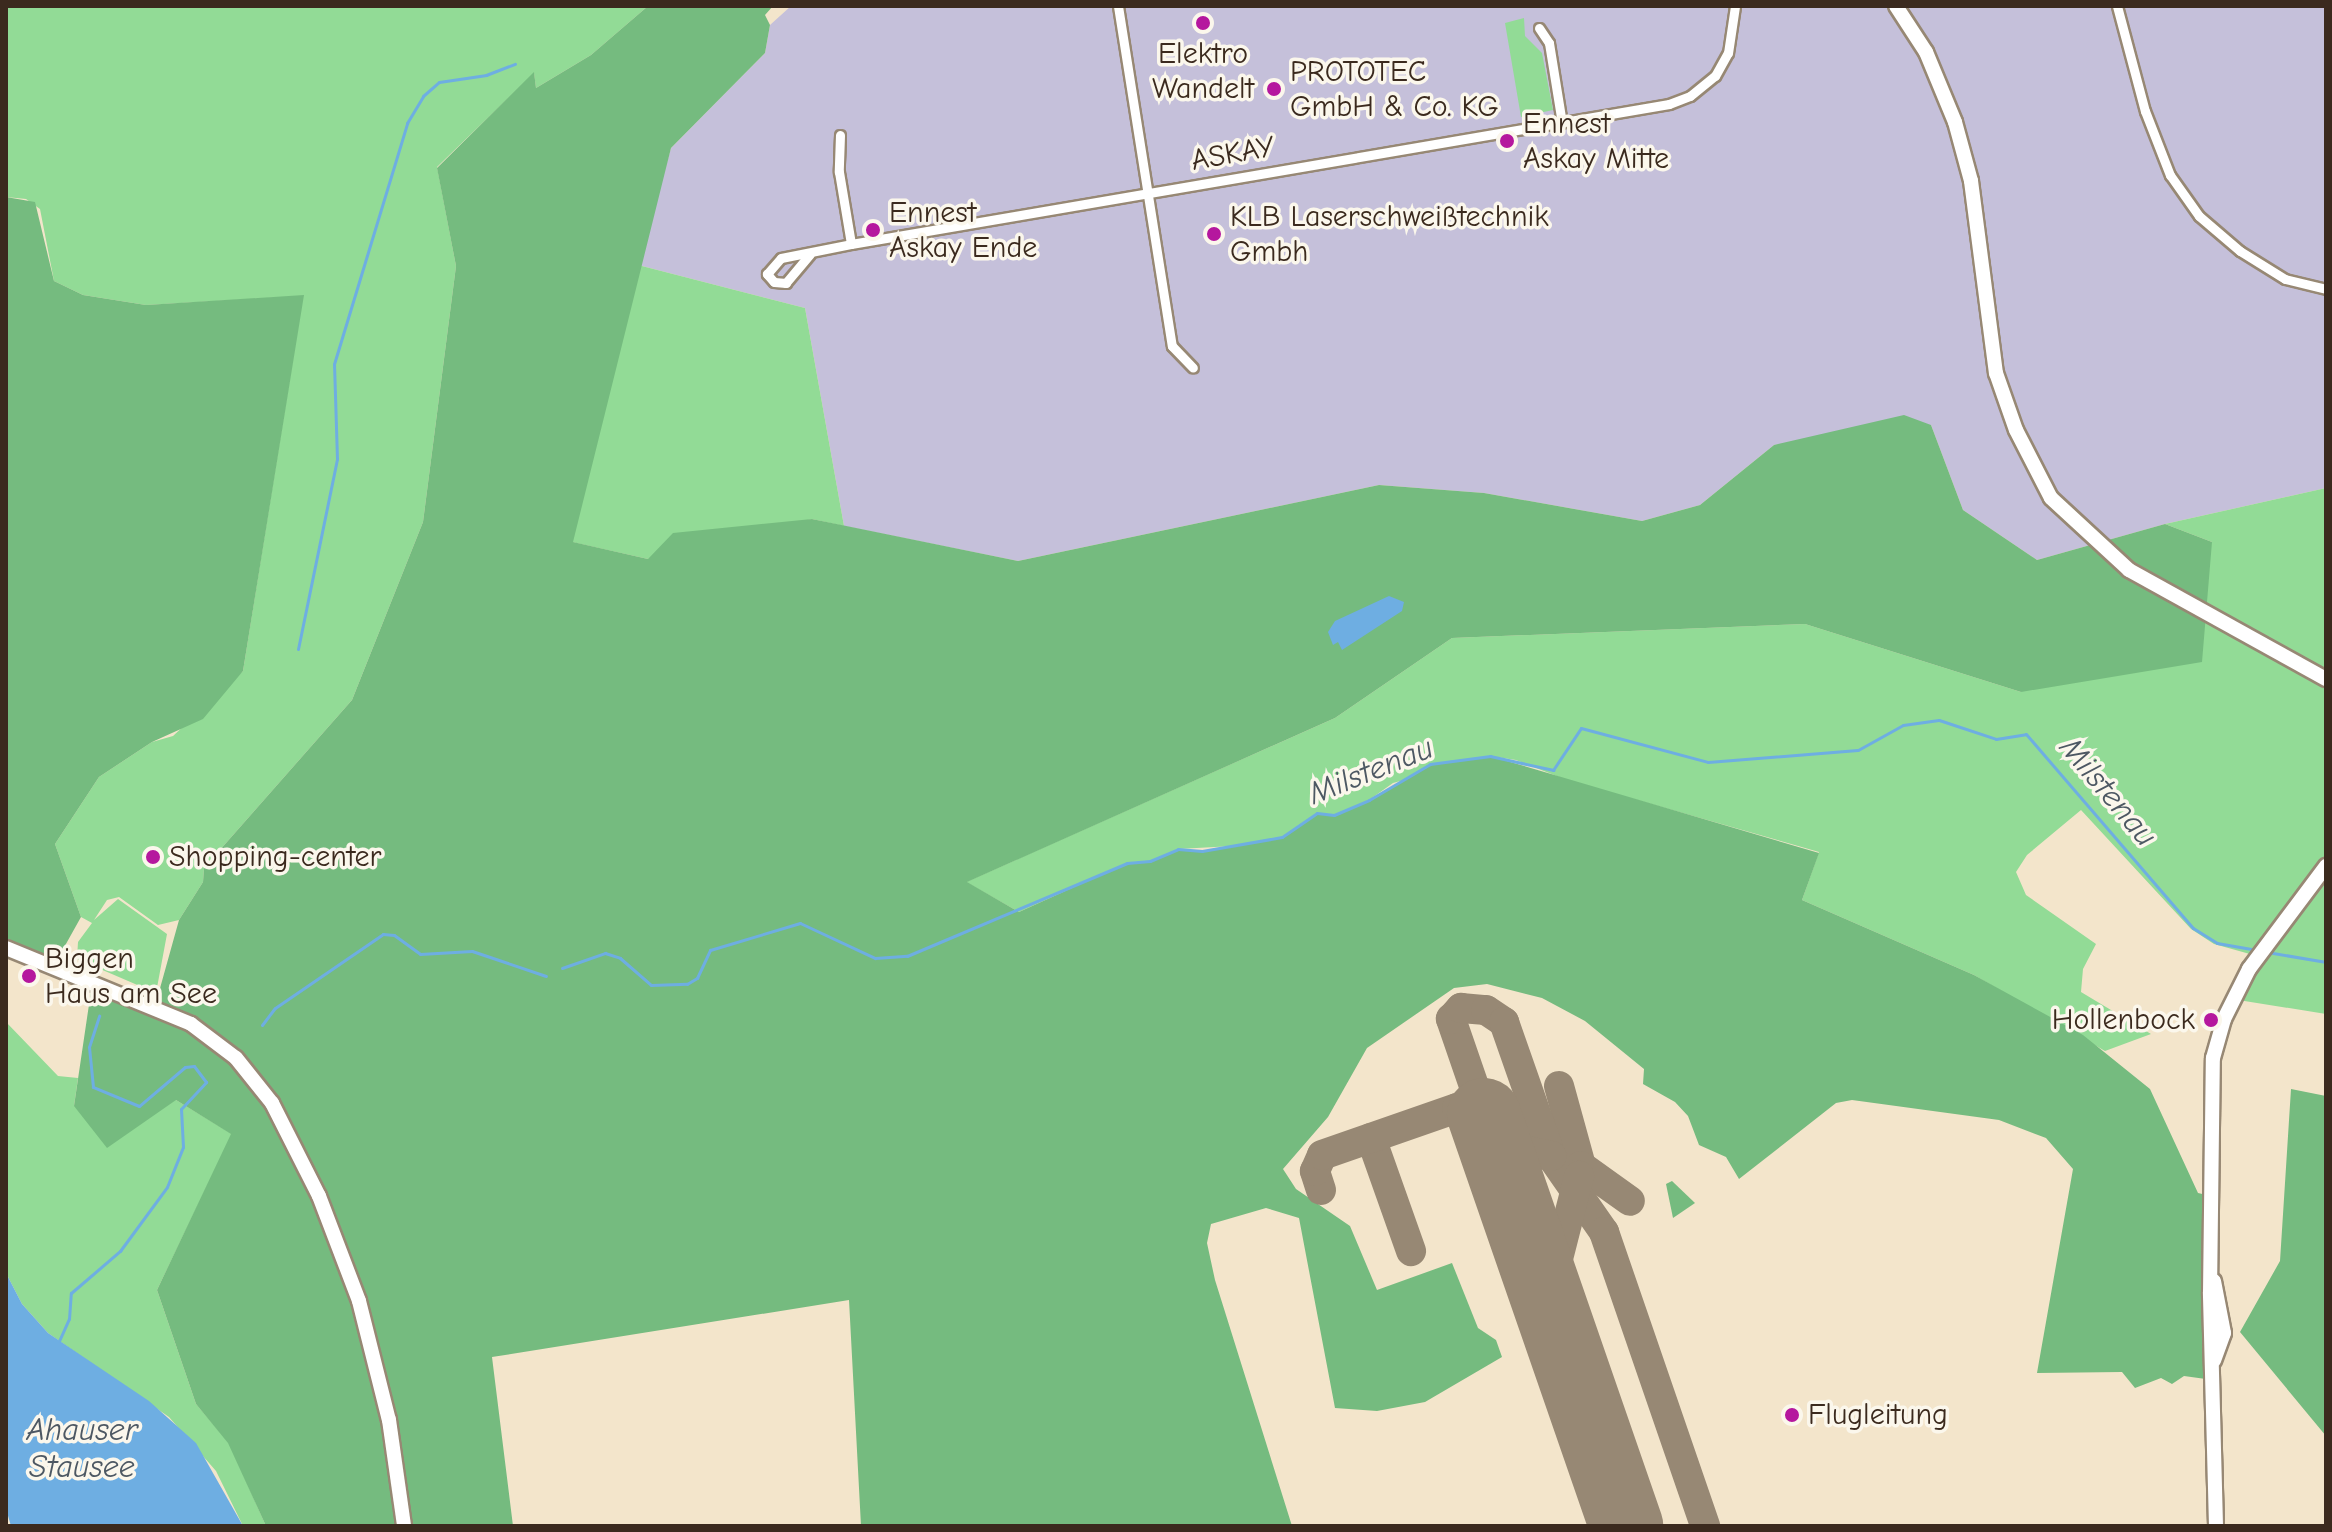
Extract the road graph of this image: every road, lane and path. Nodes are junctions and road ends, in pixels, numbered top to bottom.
1 (1118, 6) edge
2 (1735, 6) edge
3 (1896, 6) edge
4 (2117, 6) edge
5 (1539, 28) dead end
6 (1562, 123) junction
7 (840, 135) dead end
8 (1149, 193) junction
9 (851, 244) junction
10 (810, 254) junction
11 (2326, 289) edge
12 (1193, 368) dead end
13 (2326, 679) edge
14 (2326, 866) edge
15 (6, 948) edge
16 (404, 1526) edge
17 (2216, 1526) edge

1 - 8 street
2 - 6 street, ASKAY
3 - 13 main road
4 - 11 street
5 - 6 street
6 - 8 street, ASKAY
7 - 9 street
8 - 9 street, ASKAY
8 - 12 street
9 - 10 street, ASKAY
10 - 10 street, ASKAY
14 - 17 main road
15 - 16 main road

